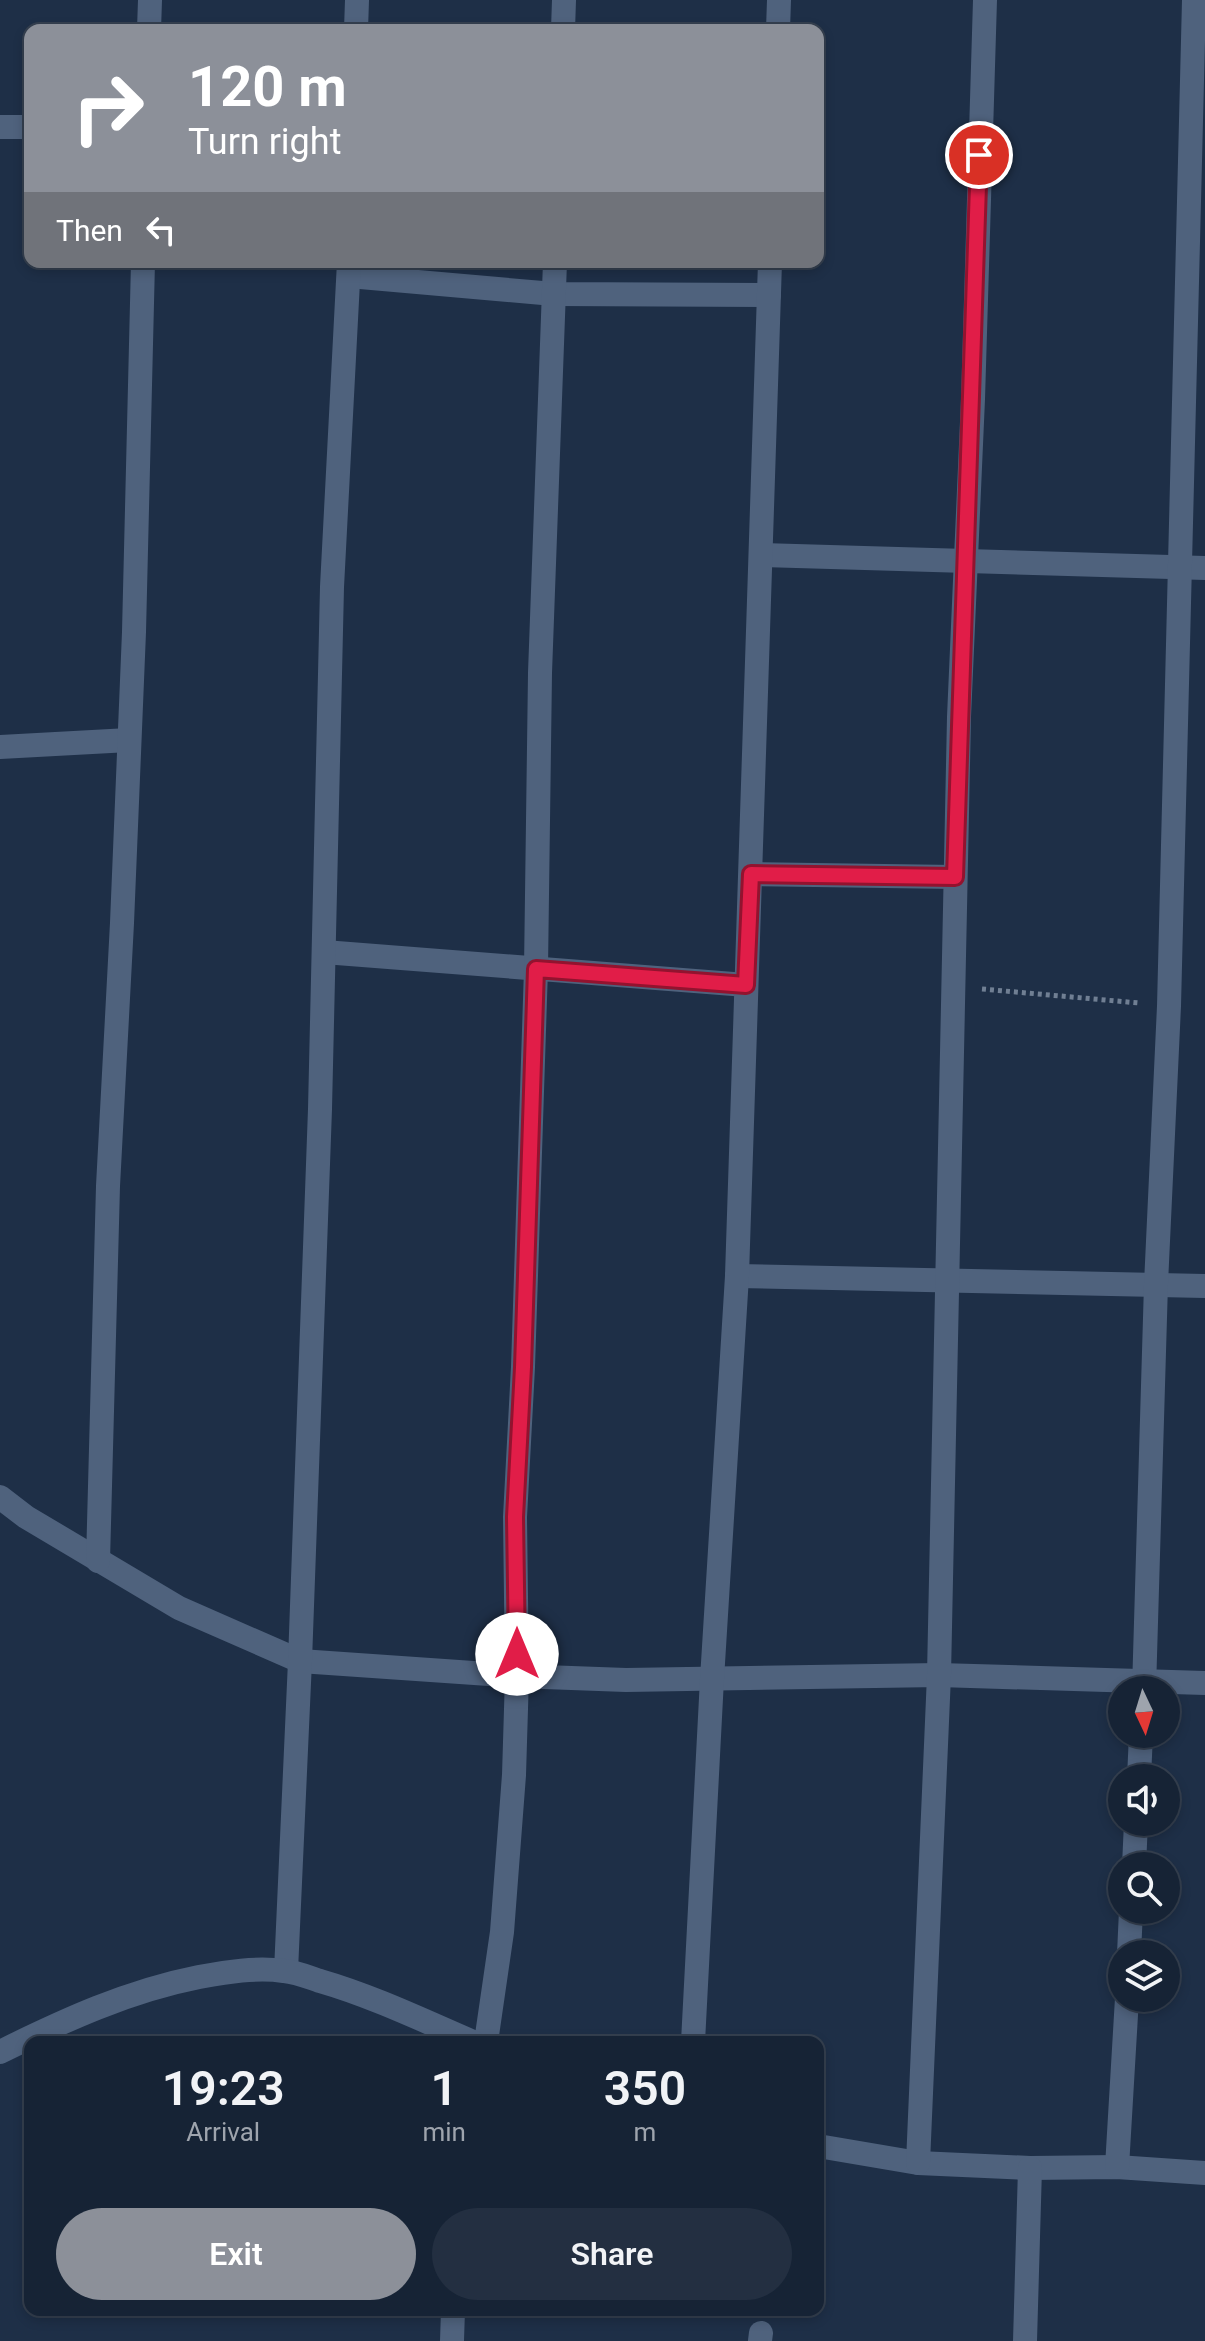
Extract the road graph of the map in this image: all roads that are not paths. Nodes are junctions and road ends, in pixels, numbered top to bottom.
1 (150, 0) edge
2 (357, 0) edge
3 (564, 0) edge
4 (779, 0) edge
5 (985, 0) edge
6 (1194, 0) edge
7 (149, 24) edge
8 (356, 24) edge
9 (563, 24) edge
10 (778, 24) edge
11 (0, 127) edge
12 (24, 127) edge
13 (143, 268) edge
14 (555, 268) edge
15 (770, 268) edge
16 (349, 269) edge
17 (554, 294) junction
18 (769, 295) junction
19 (761, 555) junction
20 (965, 560) junction
21 (1180, 568) junction
22 (1205, 568) edge
23 (129, 740) junction
24 (0, 747) edge
25 (751, 874) junction
26 (955, 877) junction
27 (324, 952) junction
28 (536, 969) junction
29 (746, 985) junction
30 (737, 1276) junction
31 (948, 1281) junction
32 (1156, 1284) junction
33 (1205, 1286) edge
34 (0, 1497) edge
35 (98, 1561) junction
36 (300, 1661) junction
37 (939, 1675) junction
38 (517, 1676) junction
39 (1144, 1676) edge
40 (712, 1679) junction
41 (1108, 1683) edge
42 (1205, 1683) edge
43 (1180, 1684) edge
44 (286, 1971) junction
45 (1126, 2012) edge
46 (35, 2036) edge
47 (459, 2036) edge
48 (487, 2036) edge
49 (693, 2036) edge
50 (24, 2041) edge
51 (0, 2052) edge
52 (824, 2147) edge
53 (918, 2163) junction
54 (1117, 2167) junction
55 (1030, 2168) junction
56 (1205, 2173) edge
57 (453, 2316) edge
58 (452, 2341) edge
59 (1025, 2341) edge

1 - 7 street
2 - 8 street
3 - 9 street
4 - 10 street
5 - 20 street
6 - 21 street
11 - 12 street
13 - 23 street
14 - 17 street
15 - 18 street
16 - 17 street
16 - 27 street
17 - 18 street
17 - 28 street
18 - 19 street
19 - 20 street
19 - 25 street
20 - 21 street
20 - 26 street
21 - 22 street
21 - 32 street
23 - 24 street
23 - 35 street
25 - 26 street
25 - 29 street
26 - 31 street
27 - 28 street
27 - 36 street
28 - 29 street
28 - 38 street
29 - 30 street
30 - 31 street
30 - 40 street
31 - 32 street
31 - 37 street
32 - 33 street
32 - 39 street
34 - 35 street
35 - 36 street
36 - 38 street
36 - 44 street
37 - 40 street
37 - 41 street
37 - 53 street
38 - 40 street
38 - 48 street
40 - 49 street
42 - 43 street
44 - 46 street
44 - 47 street
45 - 54 street
50 - 51 street
52 - 53 street
53 - 55 street
54 - 55 street
54 - 56 street
55 - 59 street
57 - 58 street

